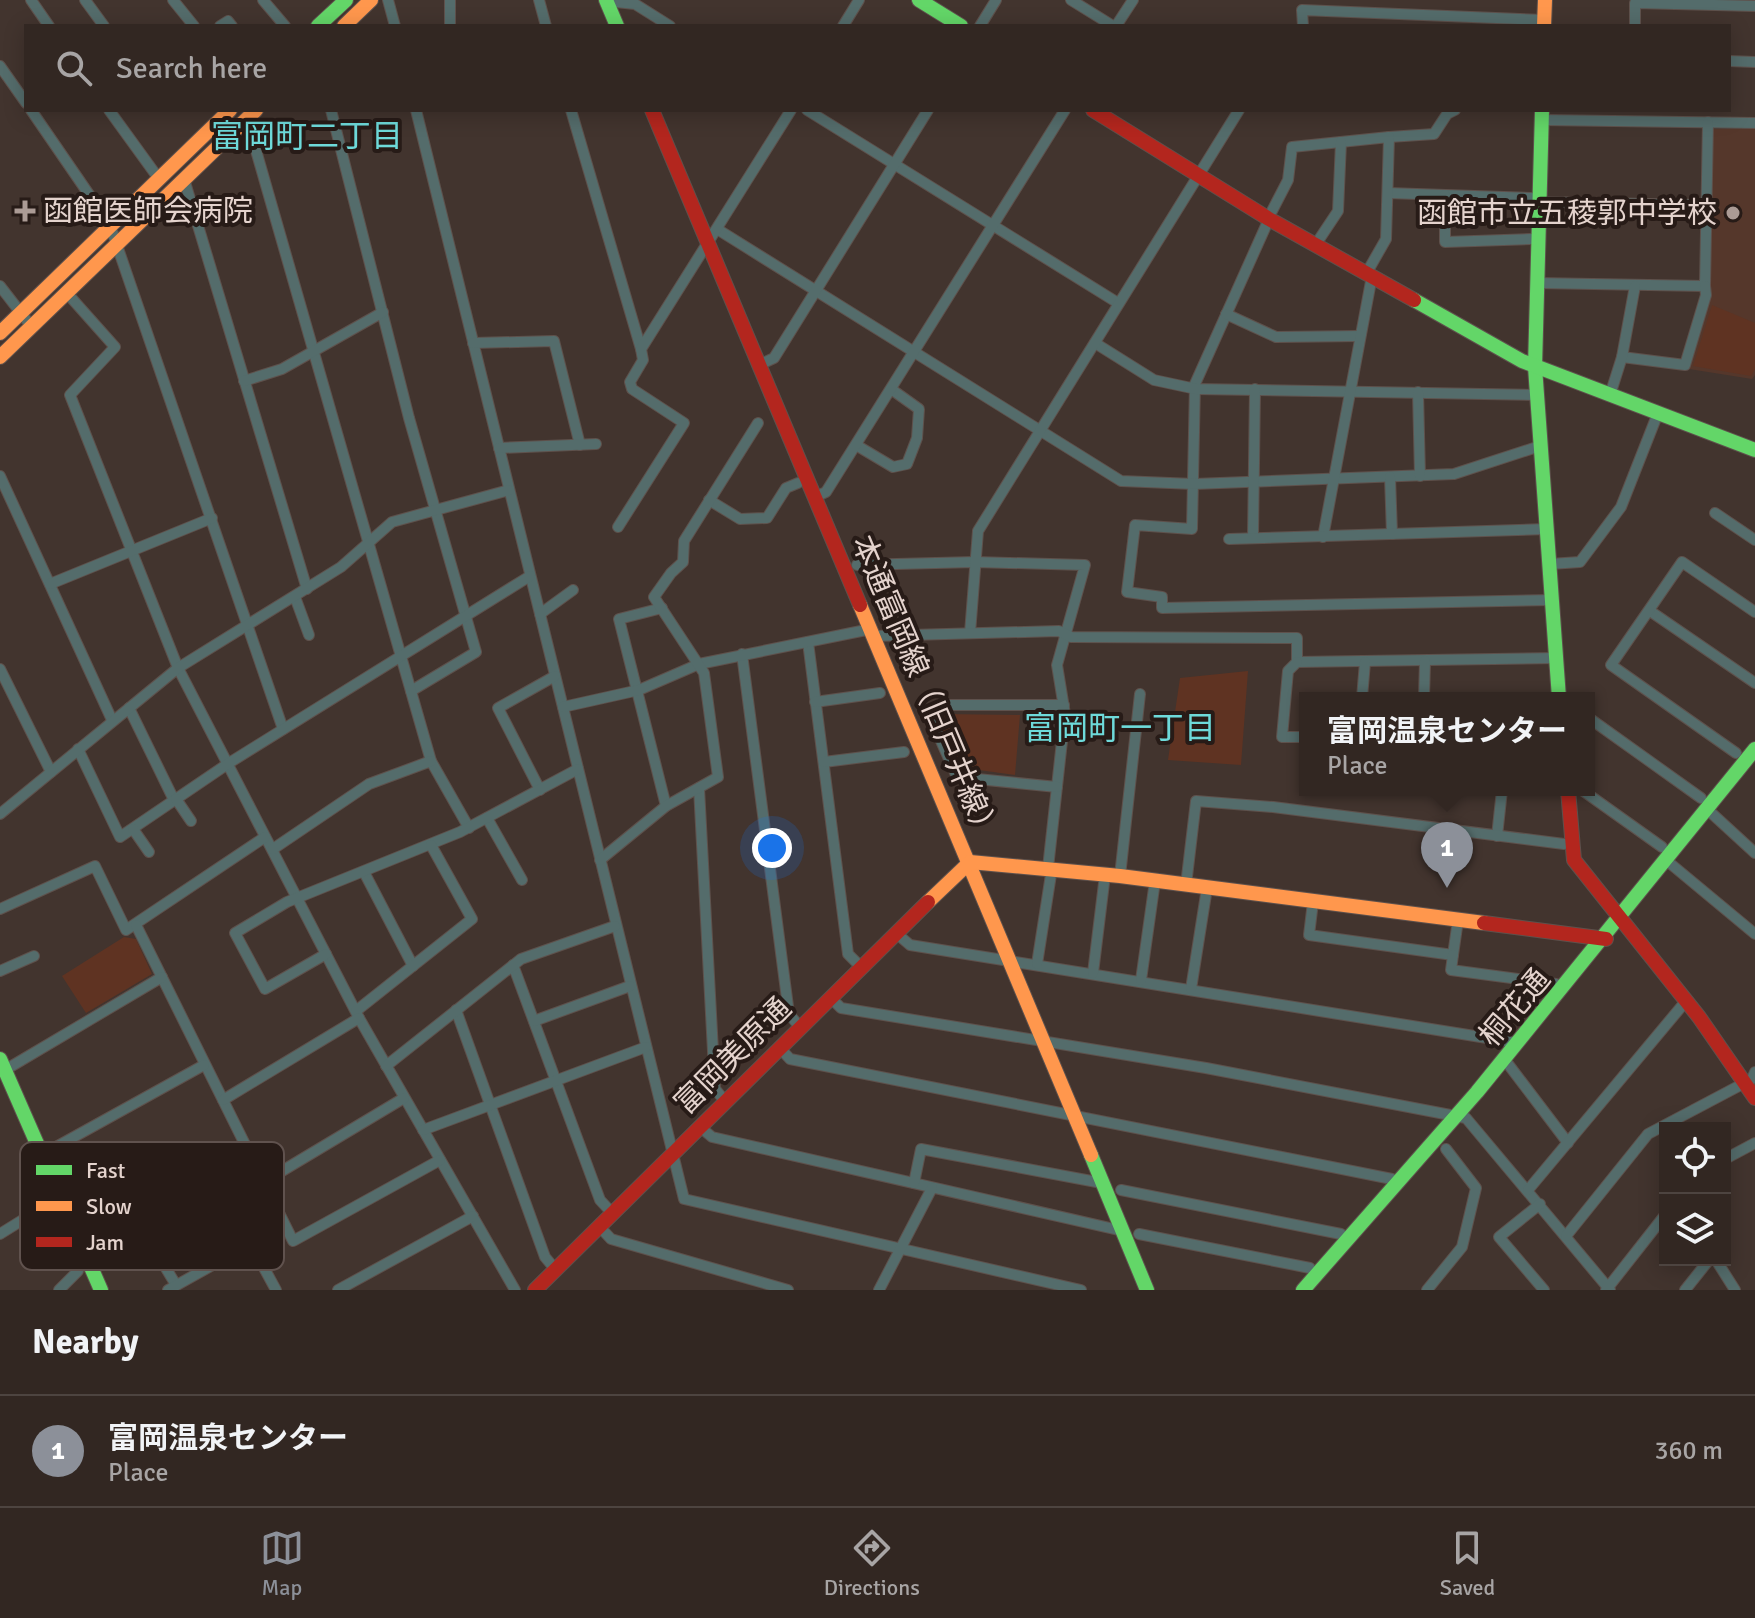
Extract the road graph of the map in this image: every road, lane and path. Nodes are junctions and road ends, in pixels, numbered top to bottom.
1 (31, 0) edge
2 (85, 0) edge
3 (173, 0) edge
4 (263, 0) edge
5 (346, 0) edge
6 (388, 0) edge
7 (450, 0) edge
8 (539, 0) edge
9 (606, 0) edge
10 (859, 0) edge
11 (919, 0) edge
12 (996, 0) edge
13 (1071, 0) edge
14 (1133, 0) edge
15 (1545, 0) edge
16 (365, 2) edge
17 (1755, 6) edge
18 (1544, 23) edge
19 (48, 24) edge
20 (103, 24) edge
21 (192, 24) edge
22 (283, 24) edge
23 (320, 24) edge
24 (346, 24) edge
25 (394, 24) edge
26 (450, 24) edge
27 (545, 24) edge
28 (616, 24) edge
29 (667, 24) edge
30 (844, 24) edge
31 (958, 24) edge
32 (981, 24) edge
33 (1112, 24) edge
34 (1116, 24) edge
35 (1303, 24) edge
36 (1635, 24) edge
37 (1731, 61) edge
38 (1755, 62) edge
39 (0, 66) edge
40 (24, 100) edge
41 (32, 112) edge
42 (110, 112) edge
43 (228, 112) edge
44 (332, 112) edge
45 (416, 112) edge
46 (572, 112) edge
47 (653, 112) edge
48 (790, 112) edge
49 (810, 112) edge
50 (927, 112) edge
51 (1064, 112) edge
52 (1096, 112) edge
53 (1238, 112) edge
54 (1451, 112) edge
55 (252, 114) edge
56 (1542, 115) edge
57 (1708, 122) junction
58 (1755, 123) edge
59 (1389, 137) junction
60 (1341, 142) junction
61 (894, 164) junction
62 (1199, 176) junction
63 (159, 179) junction
64 (184, 179) junction
65 (1388, 193) junction
66 (1445, 195) junction
67 (1536, 200) junction
68 (1706, 205) junction
69 (1270, 215) junction
70 (110, 225) junction
71 (992, 225) junction
72 (717, 229) junction
73 (1320, 238) dead end
74 (1531, 239) dead end
75 (116, 243) junction
76 (708, 243) junction
77 (1371, 272) junction
78 (1537, 283) junction
79 (0, 286) edge
80 (1635, 286) junction
81 (1705, 286) junction
82 (816, 290) junction
83 (66, 292) junction
84 (1118, 303) junction
85 (383, 312) junction
86 (19, 314) junction
87 (1226, 314) junction
88 (31, 326) junction
89 (0, 333) edge
90 (1360, 336) junction
91 (473, 343) junction
92 (1095, 343) junction
93 (641, 349) junction
94 (313, 351) junction
95 (914, 352) junction
96 (0, 357) edge
97 (1622, 357) junction
98 (759, 365) junction
99 (1535, 367) junction
100 (244, 381) junction
101 (891, 389) junction
102 (1196, 389) junction
103 (1255, 389) junction
104 (1351, 391) junction
105 (1418, 392) junction
106 (1537, 395) junction
107 (1610, 395) junction
108 (1658, 413) junction
109 (758, 423) dead end
110 (1041, 430) junction
111 (596, 444) dead end
112 (580, 445) junction
113 (856, 445) junction
114 (1540, 446) junction
115 (499, 448) junction
116 (1755, 450) edge
117 (0, 476) edge
118 (1420, 476) junction
119 (1390, 477) junction
120 (1334, 479) junction
121 (798, 483) dead end
122 (1254, 483) junction
123 (1194, 484) junction
124 (509, 490) junction
125 (815, 497) junction
126 (709, 500) junction
127 (434, 509) junction
128 (1715, 513) dead end
129 (212, 518) junction
130 (618, 527) dead end
131 (1547, 529) junction
132 (1392, 534) junction
133 (1323, 537) junction
134 (1253, 538) junction
135 (1229, 539) dead end
136 (1755, 540) edge
137 (369, 543) junction
138 (131, 549) junction
139 (975, 562) junction
140 (1550, 564) junction
141 (857, 565) dead end
142 (530, 576) junction
143 (50, 584) junction
144 (307, 589) junction
145 (573, 590) dead end
146 (295, 597) junction
147 (1553, 600) junction
148 (662, 608) junction
149 (1650, 611) junction
150 (1755, 612) edge
151 (540, 614) junction
152 (466, 615) junction
153 (247, 626) junction
154 (873, 632) junction
155 (970, 633) junction
156 (309, 635) dead end
157 (1066, 635) junction
158 (808, 642) junction
159 (742, 654) junction
160 (401, 655) junction
161 (1558, 658) junction
162 (1425, 661) junction
163 (1297, 662) junction
164 (1365, 662) junction
165 (699, 664) junction
166 (178, 668) junction
167 (0, 669) edge
168 (555, 676) junction
169 (1755, 683) edge
170 (639, 690) junction
171 (411, 691) junction
172 (1362, 692) edge
173 (1424, 692) edge
174 (1560, 692) edge
175 (880, 693) dead end
176 (1140, 694) dead end
177 (815, 702) junction
178 (1064, 705) junction
179 (563, 707) junction
180 (129, 708) junction
181 (112, 720) junction
182 (1595, 722) edge
183 (283, 729) junction
184 (1299, 737) edge
185 (78, 749) junction
186 (904, 752) dead end
187 (1748, 757) edge
188 (431, 761) junction
189 (824, 762) junction
190 (229, 763) junction
191 (578, 769) junction
192 (51, 772) junction
193 (1057, 787) junction
194 (699, 788) junction
195 (540, 790) junction
196 (1501, 796) edge
197 (1569, 796) edge
198 (1590, 796) edge
199 (175, 799) junction
200 (1704, 804) junction
201 (666, 806) junction
202 (0, 814) edge
203 (487, 818) junction
204 (191, 821) dead end
205 (469, 828) junction
206 (133, 829) junction
207 (1497, 836) junction
208 (265, 837) junction
209 (1564, 844) dead end
210 (431, 845) junction
211 (273, 849) junction
212 (149, 852) dead end
213 (1755, 853) edge
214 (1664, 854) junction
215 (600, 860) junction
216 (970, 862) junction
217 (1050, 868) junction
218 (364, 872) junction
219 (1113, 876) junction
220 (522, 880) dead end
221 (1155, 881) junction
222 (1186, 885) junction
223 (1207, 888) junction
224 (296, 898) junction
225 (1313, 902) junction
226 (0, 909) edge
227 (1458, 920) junction
228 (1620, 920) junction
229 (136, 925) junction
230 (615, 926) junction
231 (896, 933) junction
232 (1755, 934) edge
233 (1606, 939) junction
234 (326, 954) junction
235 (1453, 955) junction
236 (34, 956) dead end
237 (1012, 961) junction
238 (1037, 964) junction
239 (513, 965) junction
240 (413, 966) junction
241 (860, 966) junction
242 (0, 971) edge
243 (1093, 973) junction
244 (162, 977) junction
245 (1141, 980) junction
246 (1556, 984) dead end
247 (630, 986) junction
248 (1191, 989) junction
249 (830, 997) junction
250 (1686, 1001) junction
251 (456, 1010) junction
252 (358, 1015) junction
253 (534, 1021) junction
254 (799, 1026) junction
255 (1044, 1041) junction
256 (1518, 1043) junction
257 (646, 1047) junction
258 (779, 1047) junction
259 (1505, 1060) junction
260 (204, 1065) junction
261 (386, 1066) junction
262 (3, 1071) edge
263 (1749, 1077) edge
264 (556, 1081) junction
265 (404, 1098) junction
266 (1755, 1098) edge
267 (223, 1100) junction
268 (724, 1100) junction
269 (490, 1105) junction
270 (1075, 1115) junction
271 (1458, 1117) junction
272 (699, 1126) junction
273 (423, 1130) junction
274 (36, 1142) edge
275 (65, 1142) edge
276 (242, 1142) edge
277 (1568, 1143) junction
278 (1755, 1143) edge
279 (1446, 1149) dead end
280 (671, 1154) junction
281 (1731, 1156) edge
282 (440, 1160) junction
283 (284, 1170) edge
284 (1392, 1179) dead end
285 (914, 1183) junction
286 (1102, 1183) junction
287 (932, 1188) junction
288 (1121, 1190) dead end
289 (1528, 1190) junction
290 (1540, 1204) junction
291 (612, 1213) junction
292 (473, 1216) junction
293 (20, 1222) edge
294 (1659, 1223) edge
295 (284, 1225) edge
296 (599, 1226) junction
297 (1123, 1231) junction
298 (0, 1234) edge
299 (1139, 1234) dead end
300 (1341, 1234) dead end
301 (1566, 1236) junction
302 (901, 1248) junction
303 (1704, 1266) edge
304 (1720, 1266) edge
305 (1310, 1268) dead end
306 (555, 1269) junction
307 (92, 1270) edge
308 (204, 1270) edge
309 (265, 1270) edge
310 (78, 1271) dead end
311 (359, 1285) edge
312 (1430, 1286) edge
313 (172, 1288) edge
314 (1608, 1289) edge
315 (59, 1290) edge
316 (101, 1290) edge
317 (276, 1290) edge
318 (338, 1290) edge
319 (515, 1290) edge
320 (535, 1290) edge
321 (788, 1290) edge
322 (879, 1290) edge
323 (1081, 1290) edge
324 (1147, 1290) edge
325 (1303, 1290) edge
326 (1443, 1290) edge
327 (1544, 1290) edge
328 (1685, 1290) edge
329 (1735, 1290) edge

1 - 19 street
2 - 20 street
3 - 21 street
4 - 22 street
5 - 23 street
6 - 25 street
7 - 26 street
8 - 27 street
9 - 28 street
9 - 29 street
10 - 30 street
11 - 31 street
12 - 32 street
13 - 33 street
14 - 34 street
15 - 18 street
16 - 24 street
17 - 36 street
18 - 35 street
37 - 38 street
39 - 40 street
41 - 70 street
42 - 63 street
43 - 63 street
44 - 85 street
45 - 91 street
46 - 93 street
47 - 76 street, 本通富岡線（旧戸井線）
48 - 72 street
49 - 61 street
50 - 61 street
51 - 71 street
52 - 62 street
53 - 62 street
54 - 59 street
55 - 64 street
55 - 94 street
56 - 57 street
56 - 67 street
57 - 58 street
57 - 68 street
59 - 60 street
59 - 65 street
60 - 69 street
60 - 73 street
61 - 71 street
61 - 82 street
62 - 69 street
62 - 84 street
63 - 70 street
64 - 75 street
64 - 100 street
65 - 66 street
65 - 77 street
66 - 67 street
66 - 74 street
67 - 68 street
67 - 78 street
68 - 81 street
69 - 77 street
69 - 87 street
70 - 75 street
70 - 86 street
71 - 84 street
71 - 95 street
72 - 76 street
72 - 82 street
75 - 83 street
75 - 129 street
76 - 93 street
76 - 98 street, 本通富岡線（旧戸井線）
77 - 90 street
77 - 99 street
78 - 80 street
78 - 99 street
79 - 86 street
80 - 81 street
80 - 97 street
81 - 97 street
82 - 95 street
82 - 98 street
83 - 88 street
83 - 138 street
84 - 92 street
85 - 94 street
85 - 127 street
86 - 88 street
86 - 89 street
87 - 90 street
87 - 102 street
88 - 96 street
90 - 104 street
91 - 112 street
91 - 115 street
92 - 102 street
92 - 110 street
93 - 130 street
94 - 100 street
94 - 137 street
95 - 101 street
95 - 110 street
97 - 107 street
98 - 125 street, 本通富岡線（旧戸井線）
99 - 106 street
99 - 107 street
100 - 144 street
101 - 113 street
101 - 113 street
102 - 103 street
102 - 123 street
103 - 104 street
103 - 122 street
104 - 105 street
104 - 120 street
105 - 106 street
105 - 118 street
106 - 114 street
107 - 108 street
108 - 116 street
108 - 140 street
109 - 126 street
110 - 123 street
110 - 139 street
111 - 112 street
112 - 115 street
113 - 125 street
114 - 118 street
114 - 131 street
115 - 124 street
117 - 143 street
118 - 119 street
119 - 120 street
119 - 132 street
120 - 122 street
120 - 133 street
121 - 126 street
122 - 123 street
122 - 134 street
123 - 147 street
124 - 127 street
124 - 142 street
125 - 154 street, 本通富岡線（旧戸井線）
126 - 148 street
127 - 137 street
127 - 152 street
128 - 136 street
129 - 138 street
129 - 153 street
131 - 132 street
131 - 140 street
132 - 133 street
133 - 134 street
134 - 135 street
137 - 144 street
137 - 160 street
138 - 143 street
138 - 166 street
139 - 141 street
139 - 155 street
139 - 157 street
140 - 147 street
142 - 151 street
142 - 152 street
143 - 181 street
144 - 146 street
145 - 151 street
146 - 153 street
146 - 156 street
147 - 161 street
148 - 165 street
148 - 170 street
149 - 150 street
149 - 169 street
149 - 187 street
151 - 168 street
152 - 160 street
152 - 171 street
153 - 166 street
153 - 183 street
154 - 155 street
154 - 158 street
154 - 216 street, 本通富岡線（旧戸井線）
155 - 157 street
157 - 163 street
157 - 178 street
158 - 159 street
158 - 177 street
159 - 165 street
159 - 254 street
160 - 171 street
160 - 183 street
161 - 162 street
161 - 174 street
162 - 164 street
162 - 173 street
163 - 164 street
163 - 184 street
164 - 172 street
165 - 170 street
165 - 194 street
166 - 180 street
166 - 190 street
167 - 192 street
168 - 179 street
168 - 195 street
170 - 179 street
170 - 201 street
171 - 188 street
175 - 177 street
176 - 219 street
177 - 189 street
178 - 193 street
178 - 193 street
179 - 191 street
180 - 181 street
180 - 199 street
181 - 185 street
182 - 200 street
183 - 190 street
185 - 192 street
185 - 206 street
186 - 189 street
187 - 200 street, 桐花通
188 - 205 street
188 - 211 street
189 - 241 street
190 - 199 street
190 - 208 street
191 - 195 street
191 - 215 street
192 - 202 street
193 - 217 street
194 - 201 street
194 - 268 street
195 - 203 street
196 - 207 street
197 - 228 street
198 - 214 street
199 - 204 street
199 - 206 street
200 - 213 street
200 - 214 street, 桐花通
201 - 215 street
203 - 205 street
203 - 220 street
205 - 210 street
206 - 212 street
207 - 209 street
207 - 222 street
208 - 211 street
208 - 229 street
210 - 218 street
210 - 240 street
211 - 224 street
214 - 228 street, 桐花通
214 - 232 street
215 - 230 street
216 - 217 street
216 - 231 street, 富岡美原通
216 - 237 street, 本通富岡線（旧戸井線）
217 - 219 street
217 - 238 street
218 - 224 street
218 - 240 street
219 - 221 street
219 - 243 street
221 - 222 street
221 - 245 street
222 - 223 street
223 - 225 street
223 - 248 street
224 - 234 street
224 - 234 street
225 - 227 street
225 - 235 street
226 - 229 street
227 - 233 street
227 - 235 street
228 - 233 street, 桐花通
228 - 250 street
229 - 244 street
230 - 239 street
230 - 247 street
231 - 237 street
231 - 241 street, 富岡美原通
233 - 256 street, 桐花通
234 - 252 street
235 - 246 street
236 - 242 street
237 - 238 street
237 - 255 street, 本通富岡線（旧戸井線）
238 - 243 street
239 - 251 street
239 - 253 street
240 - 252 street
241 - 249 street, 富岡美原通
243 - 245 street
244 - 260 street
244 - 262 street
245 - 248 street
247 - 253 street
247 - 257 street
248 - 256 street
249 - 254 street, 富岡美原通
249 - 255 street
250 - 263 street
250 - 277 street
251 - 261 street
251 - 269 street
252 - 261 street
252 - 267 street
253 - 264 street
254 - 258 street, 富岡美原通
255 - 270 street, 本通富岡線（旧戸井線）
255 - 271 street
256 - 259 street, 桐花通
257 - 264 street
257 - 280 street
258 - 268 street, 富岡美原通
258 - 270 street
259 - 271 street, 桐花通
259 - 277 street
260 - 267 street
260 - 275 street
261 - 265 street
262 - 274 street
263 - 266 street
263 - 301 street
264 - 269 street
264 - 291 street
265 - 273 street
265 - 283 street
267 - 276 street
268 - 272 street, 富岡美原通
269 - 273 street
269 - 306 street
270 - 284 street
270 - 286 street, 本通富岡線（旧戸井線）
271 - 289 street
271 - 325 street, 桐花通
272 - 280 street, 富岡美原通
272 - 285 street
273 - 282 street
277 - 289 street
278 - 281 street
279 - 312 street
280 - 291 street, 富岡美原通
280 - 302 street
282 - 292 street
282 - 295 street
285 - 286 street
285 - 287 street
286 - 297 street, 本通富岡線（旧戸井線）
287 - 297 street
287 - 302 street
288 - 300 street
289 - 290 street
290 - 301 street
290 - 327 street
291 - 296 street, 富岡美原通
292 - 311 street
292 - 319 street
293 - 298 street
294 - 314 street
296 - 306 street, 富岡美原通
296 - 321 street
297 - 324 street, 本通富岡線（旧戸井線）
299 - 305 street
301 - 314 street
302 - 322 street
302 - 323 street
303 - 328 street
304 - 329 street
306 - 320 street, 富岡美原通
307 - 316 street
308 - 313 street
309 - 317 street
310 - 315 street
311 - 318 street
312 - 326 street

